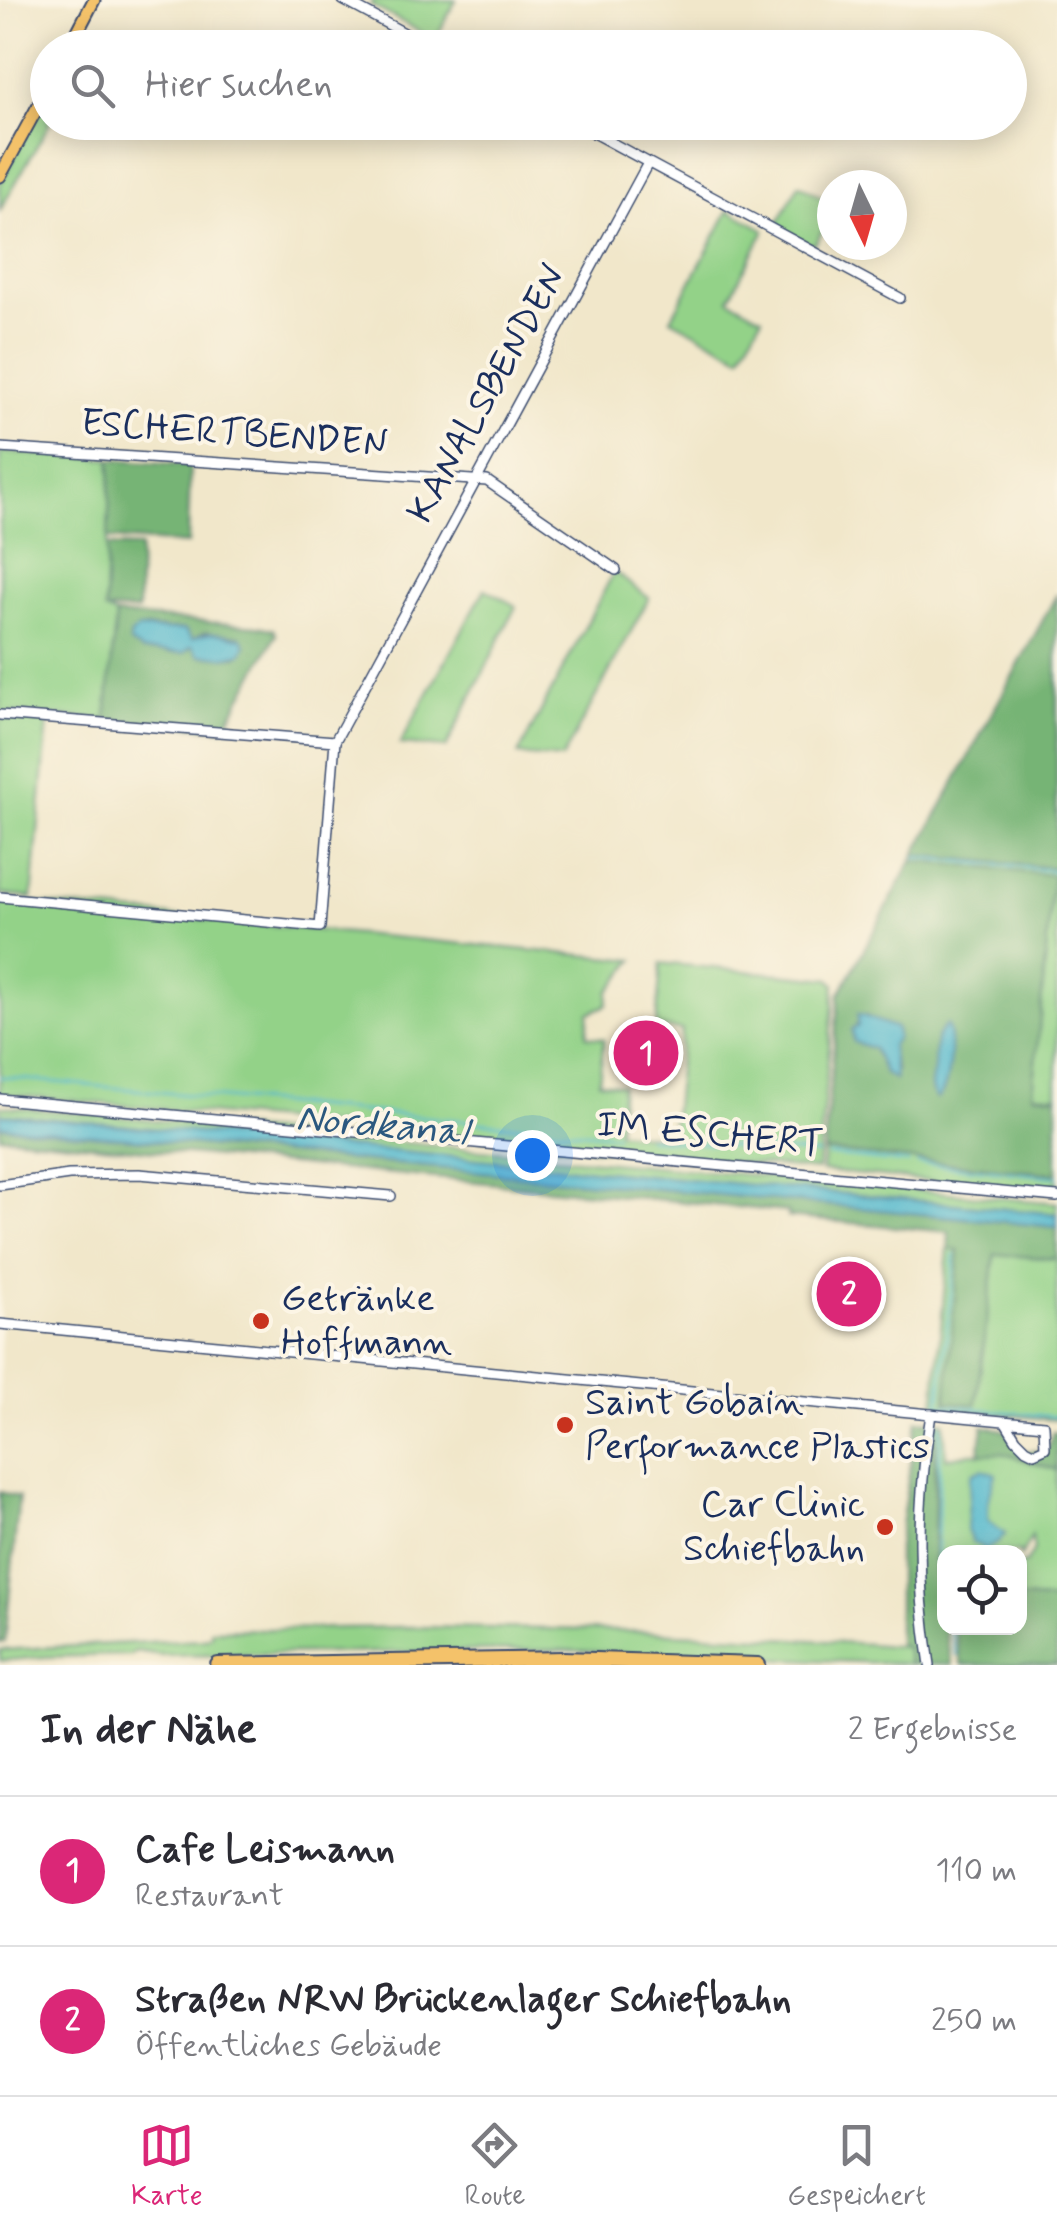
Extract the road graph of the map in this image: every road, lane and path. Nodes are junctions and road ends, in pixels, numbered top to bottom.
1 (94, 0) edge
2 (343, 0) edge
3 (78, 30) edge
4 (399, 30) edge
5 (30, 121) edge
6 (605, 140) edge
7 (648, 163) junction
8 (0, 176) edge
9 (900, 298) dead end
10 (0, 448) edge
11 (475, 480) junction
12 (616, 570) dead end
13 (0, 715) edge
14 (335, 740) junction
15 (0, 897) edge
16 (0, 1098) edge
17 (0, 1185) edge
18 (391, 1196) dead end
19 (1057, 1197) edge
20 (0, 1324) edge
21 (931, 1414) junction
22 (1005, 1421) junction
23 (930, 1661) edge
24 (218, 1665) edge
25 (758, 1665) edge

1 - 3 main road
2 - 4 street
5 - 8 main road
6 - 7 street
7 - 9 street
7 - 11 street, KANALSBENDEN
10 - 11 street, ESCHERTBENDEN
11 - 12 street, ESCHERTBENDEN
11 - 14 street, KANALSBENDEN
13 - 14 street
14 - 15 street, KANALSBENDEN
16 - 19 street, IM ESCHERT
17 - 18 street
20 - 21 street
21 - 22 street
21 - 23 street
22 - 22 street
24 - 25 highway

